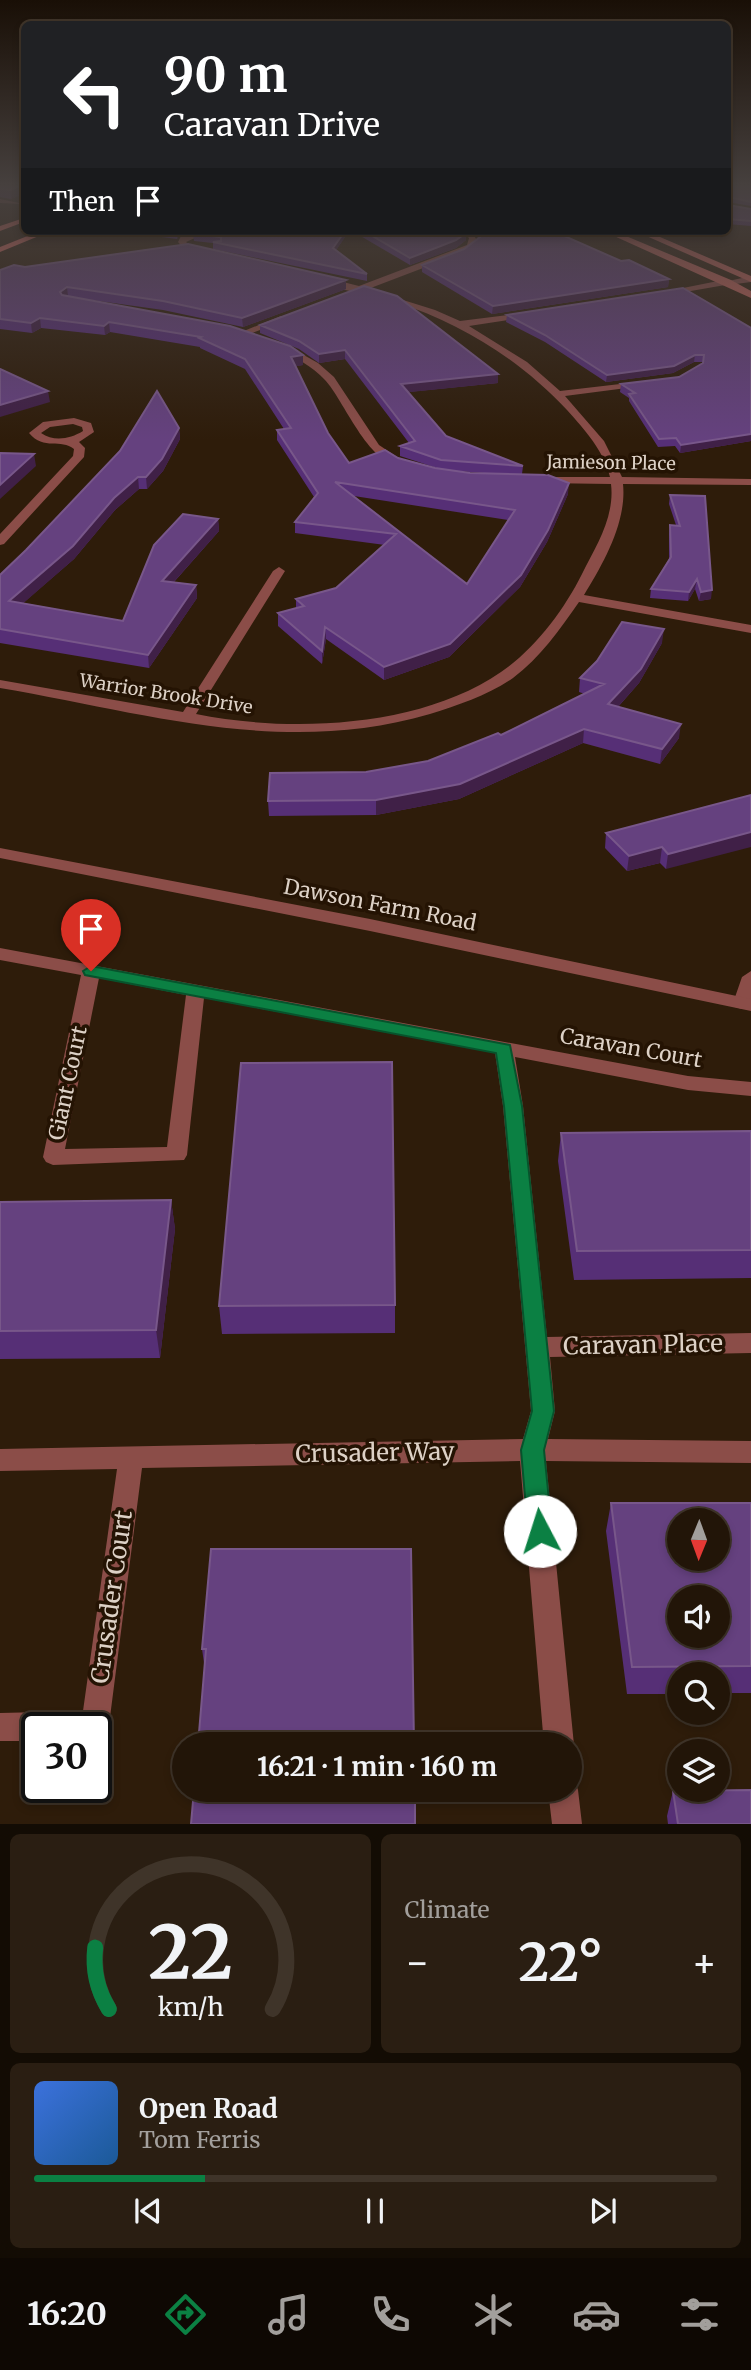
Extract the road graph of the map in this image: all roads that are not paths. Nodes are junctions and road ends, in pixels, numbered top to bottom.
1 (413, 269) edge
2 (697, 269) edge
3 (728, 269) edge
4 (311, 277) edge
5 (751, 279) edge
6 (728, 282) junction
7 (361, 289) junction
8 (649, 295) edge
9 (751, 296) edge
10 (337, 298) edge
11 (543, 311) edge
12 (290, 316) edge
13 (461, 324) junction
14 (259, 339) edge
15 (271, 343) edge
16 (653, 382) edge
17 (559, 394) junction
18 (71, 440) dead end
19 (408, 467) edge
20 (530, 480) edge
21 (617, 482) junction
22 (751, 482) edge
23 (2, 537) edge
24 (279, 571) dead end
25 (577, 598) junction
26 (751, 629) edge
27 (0, 684) edge
28 (187, 717) junction
29 (0, 853) edge
30 (0, 954) edge
31 (91, 971) junction
32 (751, 977) edge
33 (196, 990) junction
34 (746, 1004) edge
35 (504, 1049) junction
36 (751, 1089) edge
37 (751, 1343) edge
38 (536, 1347) junction
39 (532, 1450) junction
40 (751, 1451) edge
41 (131, 1458) junction
42 (0, 1460) edge
43 (0, 1727) edge
44 (558, 1732) edge
45 (565, 1802) edge
46 (566, 1824) edge

1 - 7 street
2 - 6 main road
3 - 5 main road
4 - 7 street, Warrior Brook Drive
5 - 6 street
6 - 8 street
6 - 9 main road
7 - 10 street
7 - 13 street, Warrior Brook Drive
11 - 13 street
12 - 14 street
13 - 17 street, Warrior Brook Drive
15 - 19 street
16 - 17 street
17 - 21 street, Warrior Brook Drive
18 - 23 street
20 - 21 street, Jamieson Place
21 - 22 street, Jamieson Place
21 - 25 street, Warrior Brook Drive
24 - 28 street
25 - 26 street
25 - 28 street, Warrior Brook Drive
27 - 28 street, Warrior Brook Drive
29 - 34 street, Dawson Farm Road
30 - 31 street, Caravan Court
31 - 33 street, Caravan Court
31 - 33 street, Giant Court
32 - 34 street
33 - 35 street, Caravan Court
35 - 36 street, Caravan Court
35 - 38 street
37 - 38 street, Caravan Place
38 - 39 street
39 - 40 street, Crusader Way
39 - 41 street, Crusader Way
39 - 44 street
41 - 42 street, Crusader Way
41 - 43 street, Crusader Court
45 - 46 street

